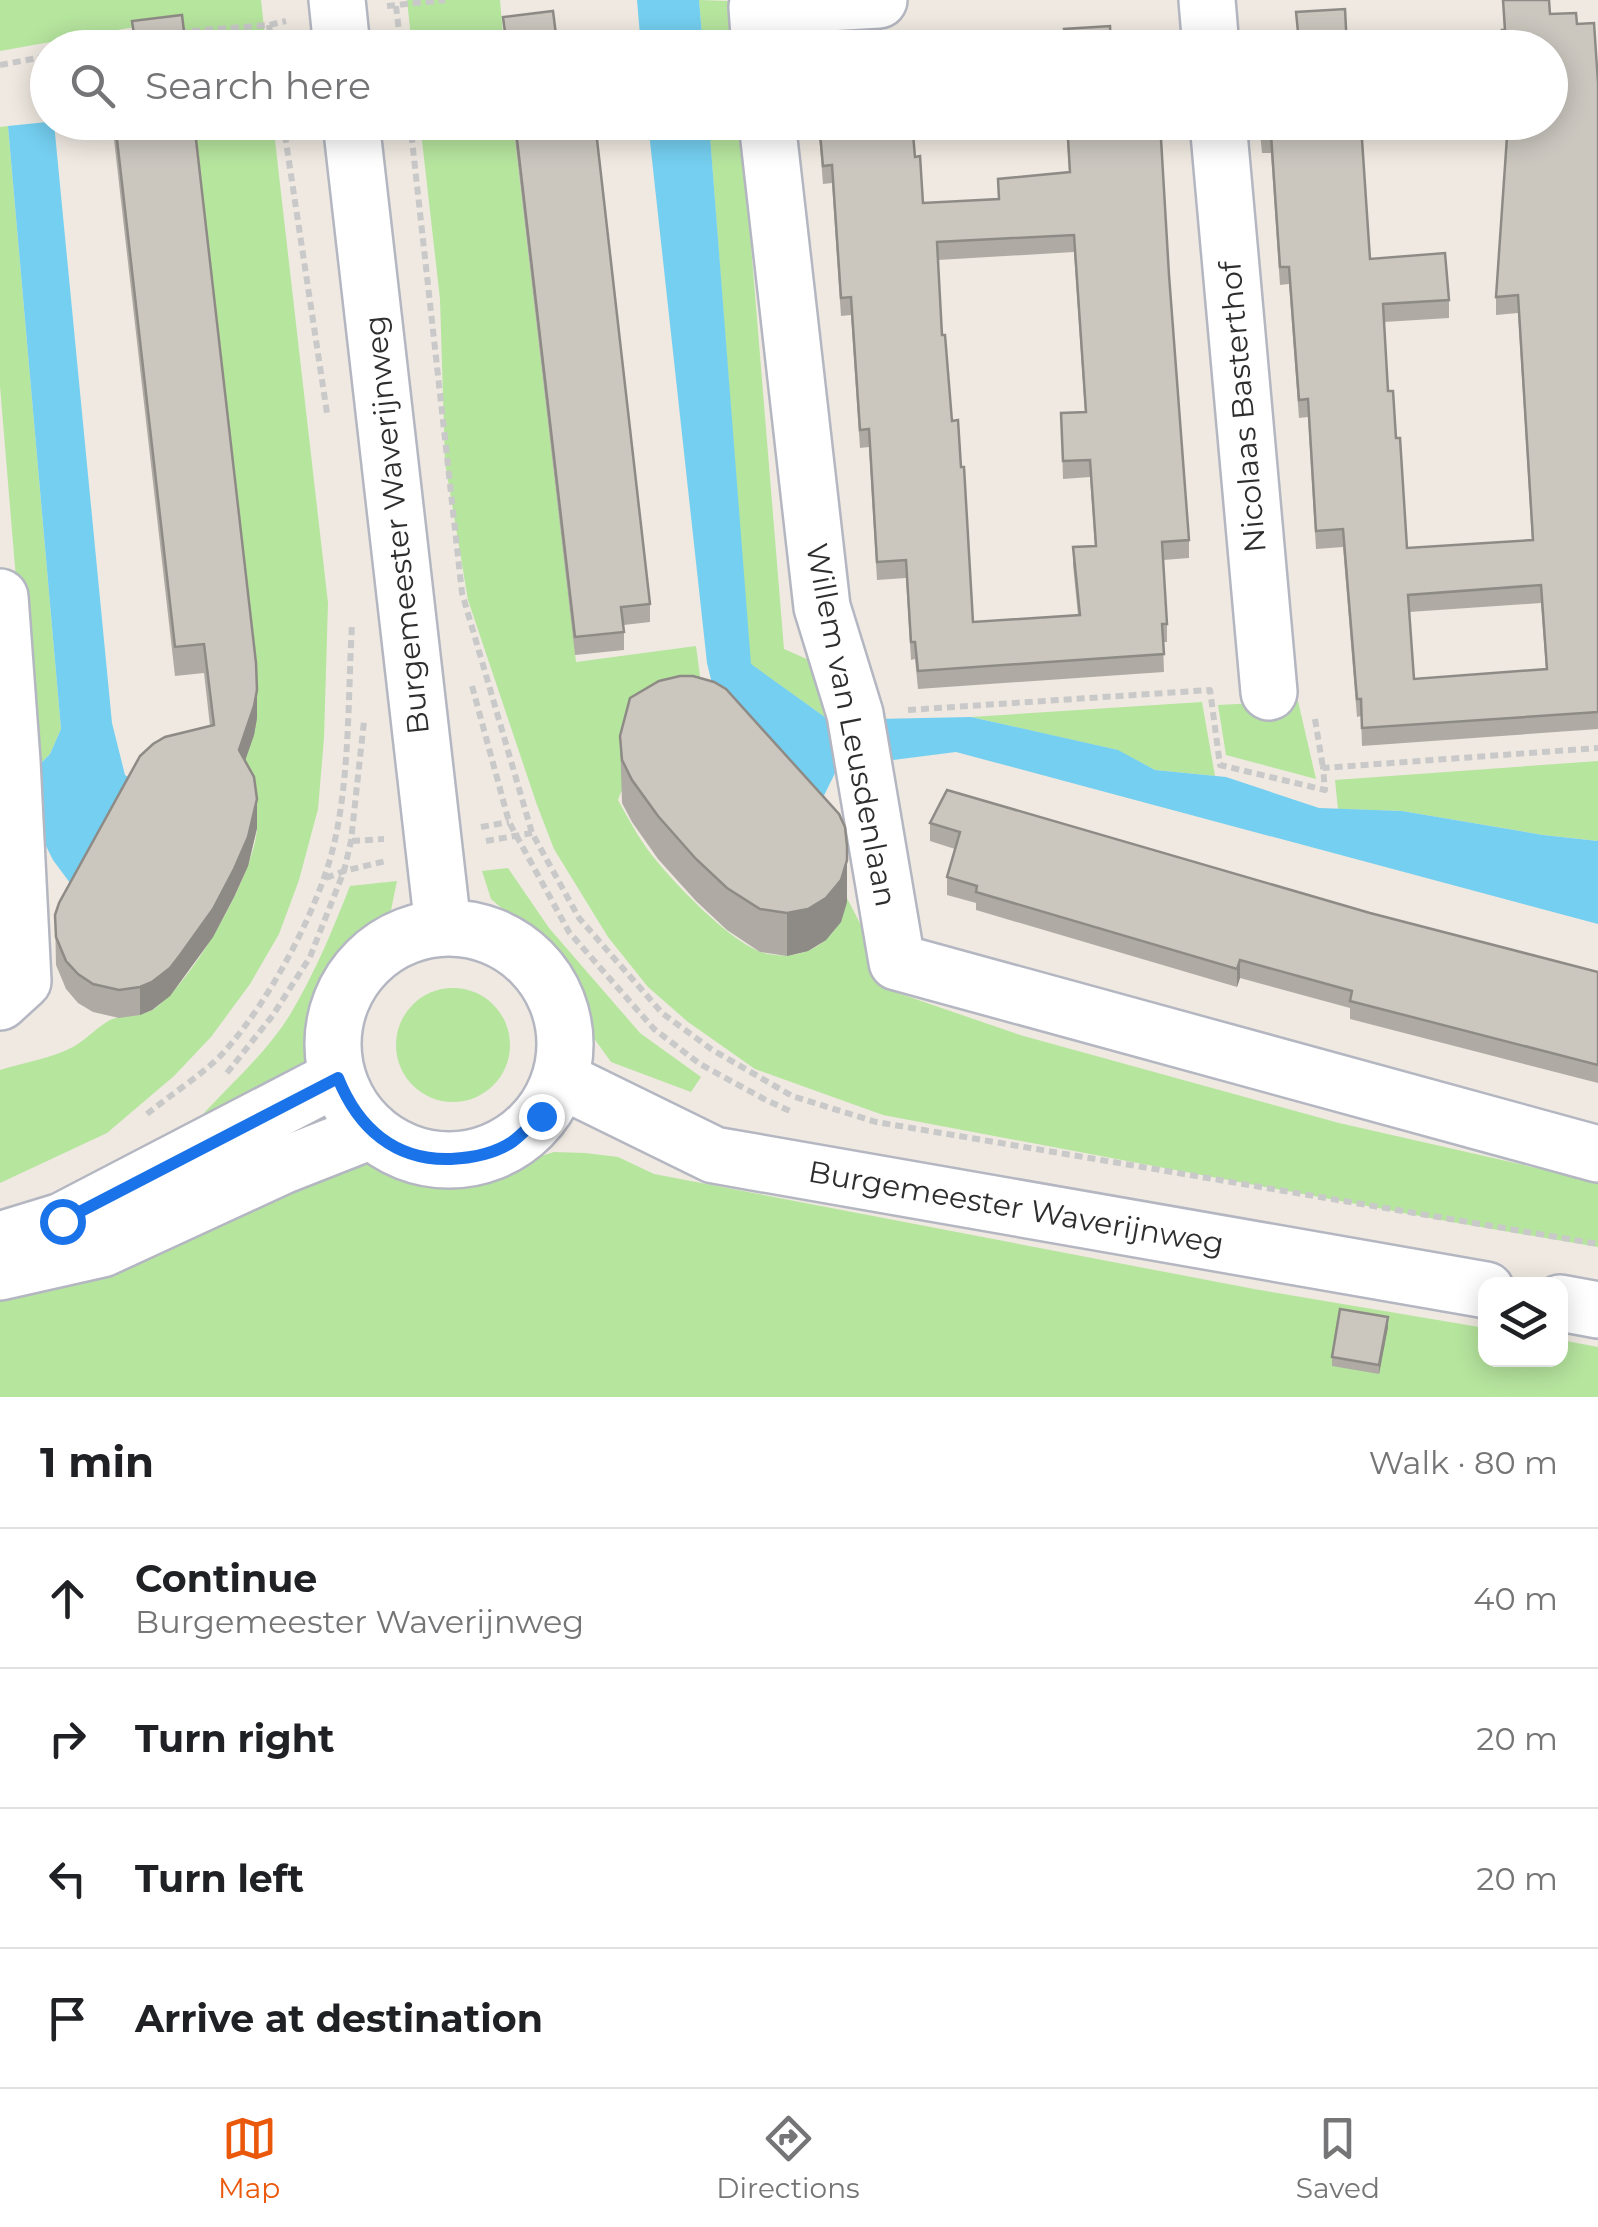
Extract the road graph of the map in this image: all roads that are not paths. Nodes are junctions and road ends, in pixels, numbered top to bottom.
1 (880, 0) edge
2 (1206, 0) edge
3 (758, 27) edge
4 (1209, 30) edge
5 (353, 140) edge
6 (769, 140) edge
7 (1220, 140) edge
8 (0, 597) edge
9 (1269, 692) dead end
10 (443, 928) junction
11 (0, 1002) edge
12 (338, 1078) junction
13 (560, 1080) junction
14 (370, 1130) junction
15 (1598, 1154) edge
16 (0, 1240) edge
17 (0, 1272) edge
18 (1478, 1289) edge

1 - 3 main road
2 - 4 main road
5 - 10 main road, Burgemeester Waverijnweg
6 - 15 main road, Willem van Leusdenlaan
7 - 9 main road, Nicolaas Basterthof
8 - 11 main road
10 - 12 main road
10 - 13 main road
12 - 14 main road
12 - 16 main road
13 - 14 main road
13 - 18 main road, Burgemeester Waverijnweg
14 - 17 main road

